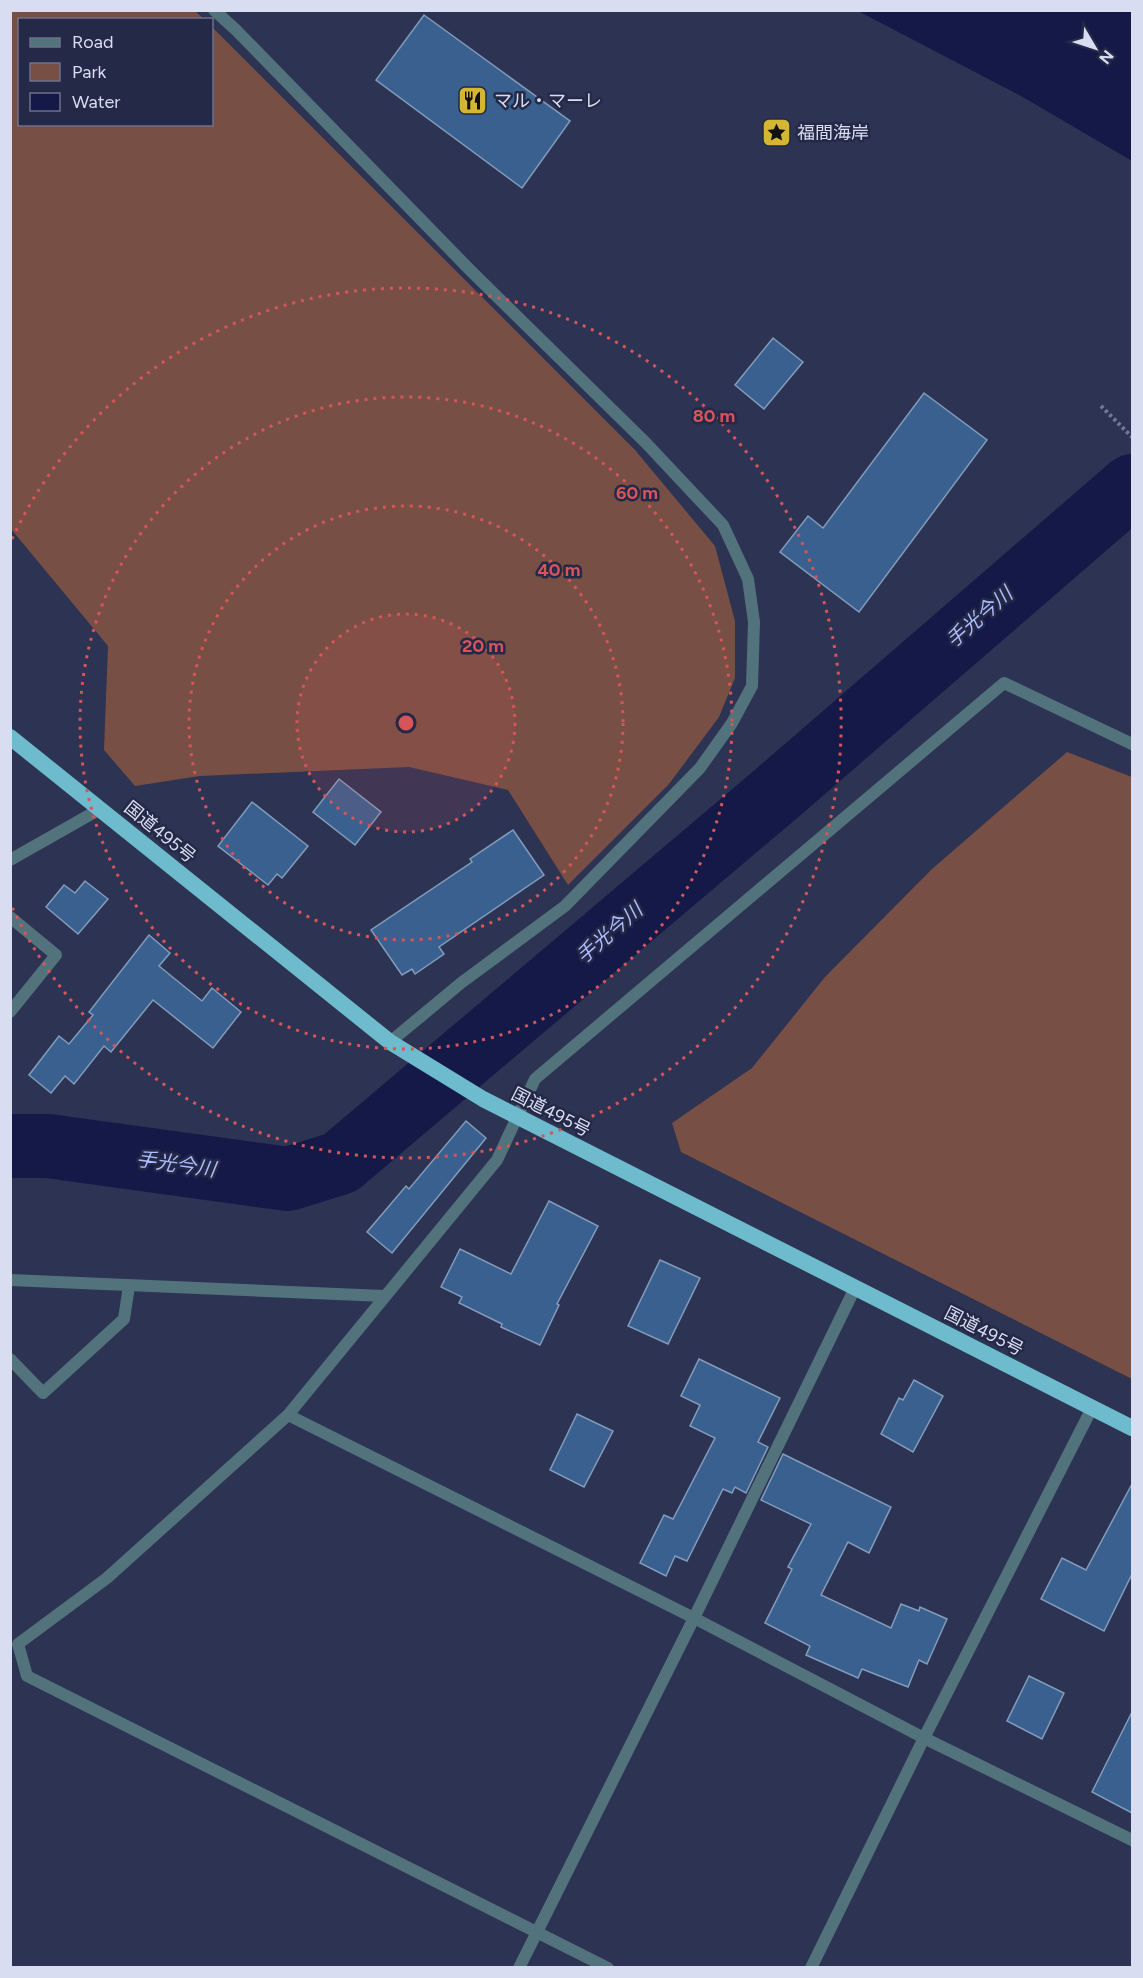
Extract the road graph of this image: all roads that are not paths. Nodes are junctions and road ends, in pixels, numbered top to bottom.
1 (214, 10) edge
2 (10, 737) edge
3 (1132, 744) edge
4 (100, 809) junction
5 (10, 860) edge
6 (10, 917) edge
7 (10, 1012) edge
8 (390, 1042) junction
9 (518, 1117) junction
10 (10, 1280) edge
11 (129, 1286) junction
12 (855, 1288) junction
13 (384, 1296) junction
14 (10, 1359) edge
15 (1092, 1408) junction
16 (288, 1415) junction
17 (1132, 1428) edge
18 (694, 1618) junction
19 (924, 1738) junction
20 (1132, 1840) edge
21 (536, 1933) junction
22 (519, 1968) edge
23 (608, 1968) edge
24 (811, 1968) edge

1 - 8 street
2 - 4 highway, 国道495号
3 - 9 street
4 - 5 street
4 - 8 highway, 国道495号
6 - 7 street
8 - 9 highway, 国道495号
9 - 12 highway, 国道495号
9 - 13 street
10 - 11 street
11 - 13 street
11 - 14 street
12 - 15 highway, 国道495号
12 - 18 street
13 - 16 street
15 - 17 highway, 国道495号
15 - 19 street
16 - 18 street
16 - 21 street
18 - 19 street
18 - 21 street
19 - 20 street
19 - 24 street
21 - 22 street
21 - 23 street

